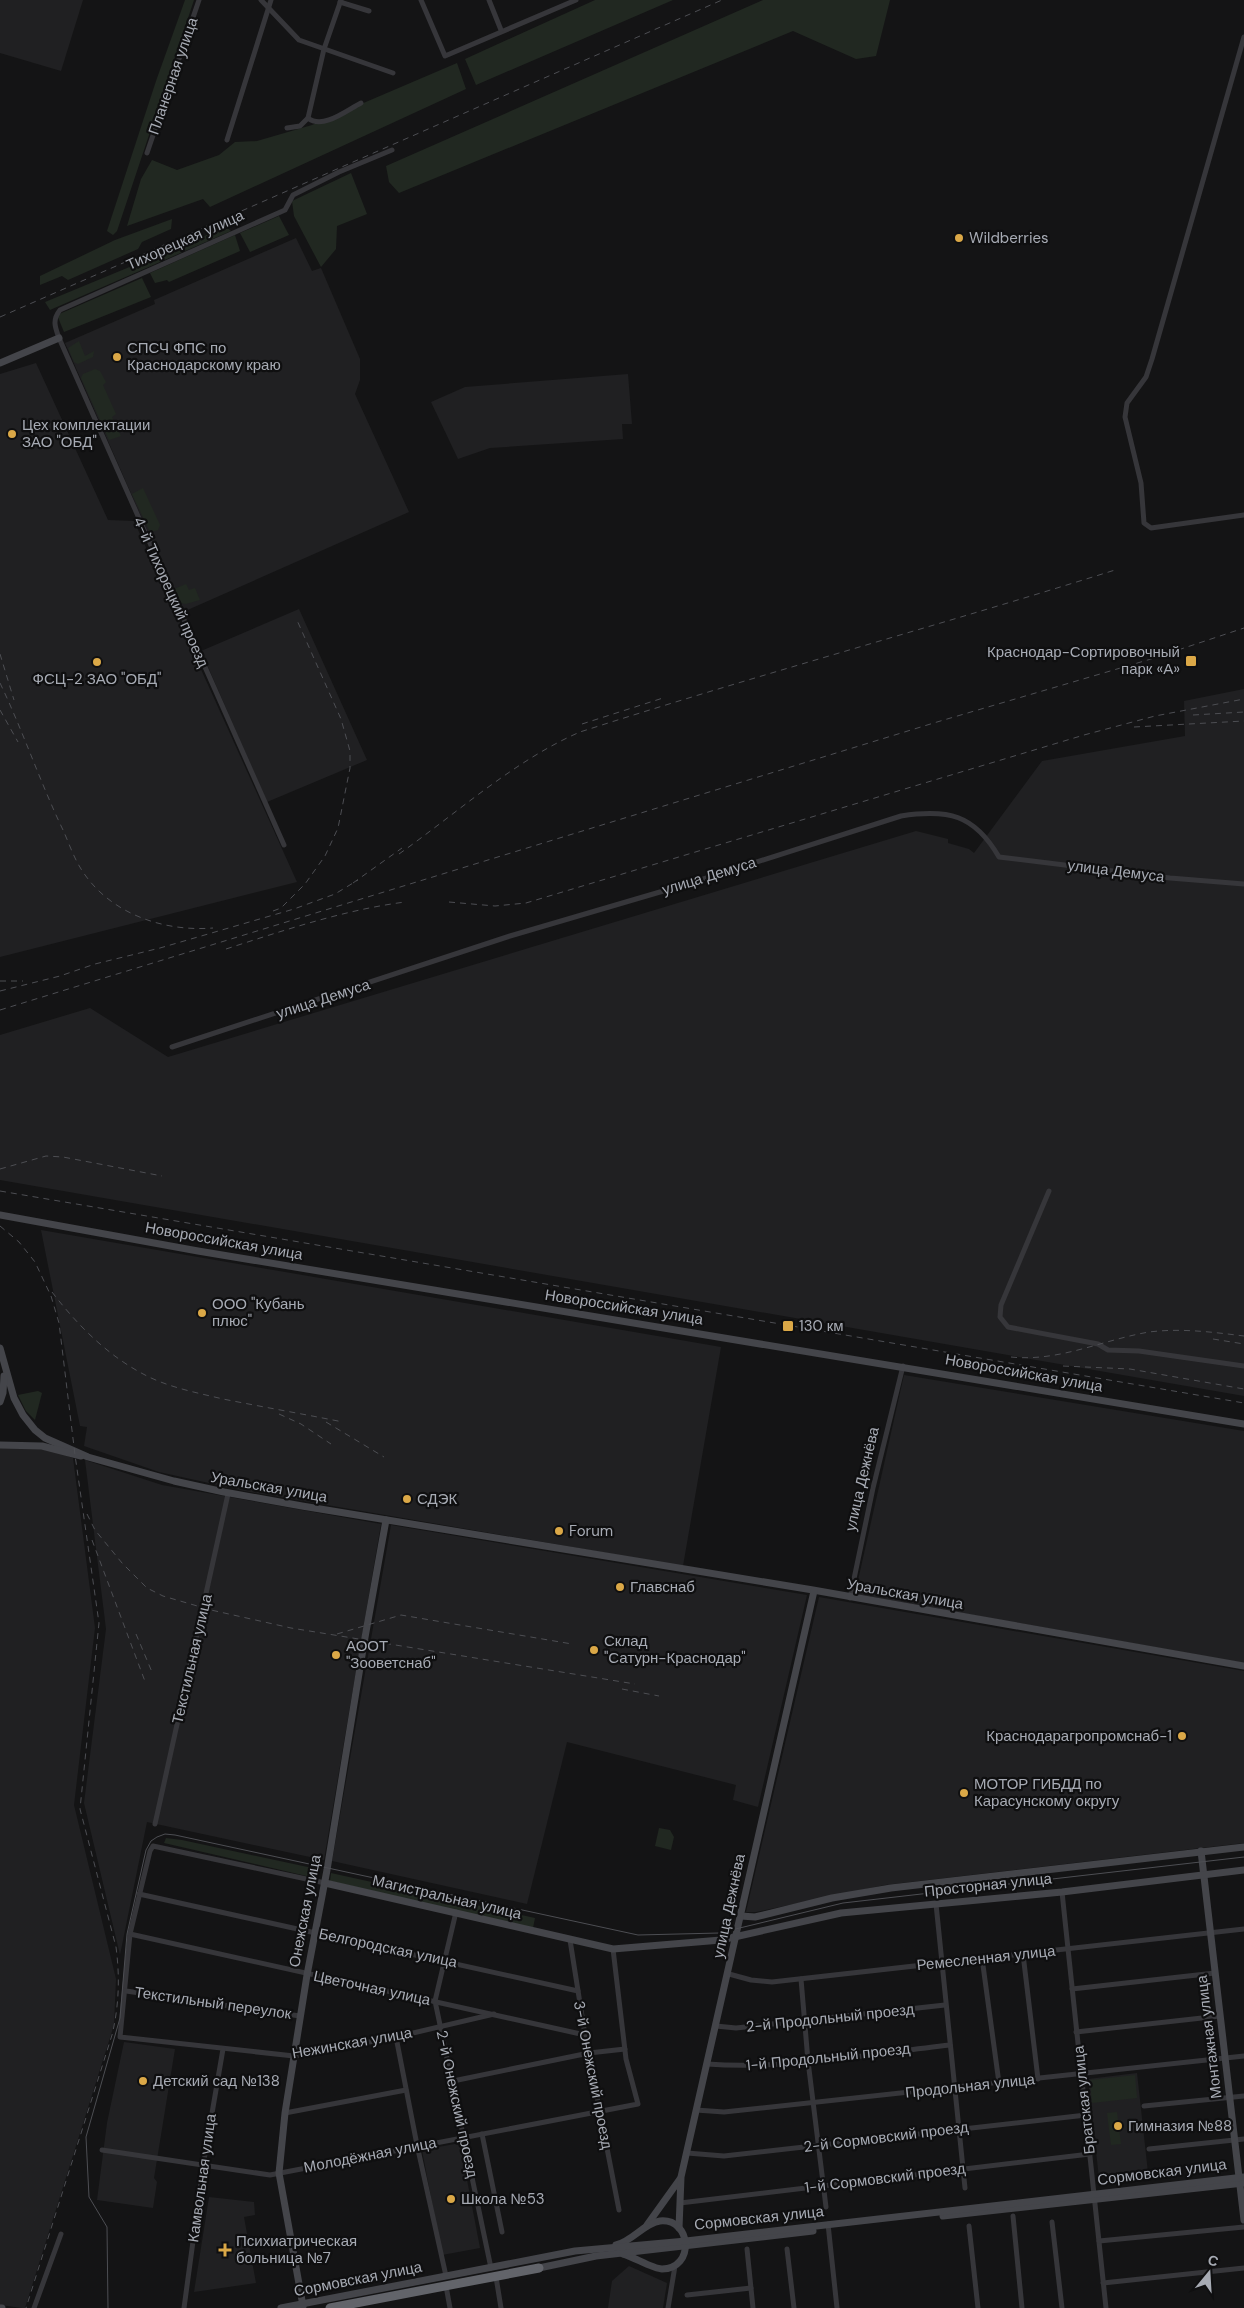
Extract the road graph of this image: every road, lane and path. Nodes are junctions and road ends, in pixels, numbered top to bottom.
1 (199, 0) edge
2 (261, 0) edge
3 (271, 0) edge
4 (420, 0) edge
5 (488, 0) edge
6 (560, 0) edge
7 (576, 0) edge
8 (340, 1) edge
9 (566, 4) junction
10 (268, 10) junction
11 (369, 11) dead end
12 (501, 30) junction
13 (1244, 37) edge
14 (324, 49) junction
15 (393, 72) dead end
16 (361, 103) dead end
17 (308, 118) junction
18 (287, 128) dead end
19 (226, 140) dead end
20 (392, 150) dead end
21 (147, 153) dead end
22 (59, 338) junction
23 (2, 361) edge
24 (1244, 515) edge
25 (284, 845) dead end
26 (1244, 884) edge
27 (172, 1047) dead end
28 (1049, 1191) dead end
29 (2, 1216) edge
30 (0, 1348) edge
31 (4, 1363) junction
32 (903, 1366) junction
33 (1244, 1366) edge
34 (0, 1402) edge
35 (1244, 1424) edge
36 (34, 1430) junction
37 (32, 1444) junction
38 (0, 1445) edge
39 (124, 1468) junction
40 (228, 1494) junction
41 (386, 1521) junction
42 (814, 1591) junction
43 (850, 1597) junction
44 (1244, 1667) edge
45 (155, 1824) dead end
46 (1244, 1846) edge
47 (1201, 1851) junction
48 (1244, 1870) edge
49 (1204, 1874) junction
50 (325, 1883) junction
51 (1062, 1892) junction
52 (139, 1894) junction
53 (936, 1904) junction
54 (456, 1912) junction
55 (741, 1916) junction
56 (1244, 1929) edge
57 (316, 1932) junction
58 (1211, 1932) junction
59 (130, 1934) junction
60 (737, 1936) junction
61 (570, 1940) junction
62 (613, 1949) junction
63 (1068, 1949) junction
64 (1023, 1954) junction
65 (982, 1958) junction
66 (446, 1960) junction
67 (941, 1962) junction
68 (1216, 1973) junction
69 (307, 1974) junction
70 (729, 1974) junction
71 (801, 1979) junction
72 (1072, 1989) junction
73 (126, 1991) junction
74 (578, 1991) junction
75 (435, 2001) junction
76 (945, 2005) junction
77 (494, 2014) junction
78 (300, 2016) junction
79 (1220, 2016) junction
80 (805, 2021) junction
81 (440, 2026) junction
82 (716, 2026) junction
83 (1076, 2032) junction
84 (584, 2035) junction
85 (396, 2036) junction
86 (950, 2045) junction
87 (222, 2048) junction
88 (625, 2049) junction
89 (588, 2054) junction
90 (294, 2056) junction
91 (1244, 2056) edge
92 (1225, 2058) junction
93 (808, 2062) junction
94 (707, 2064) junction
95 (1081, 2074) junction
96 (1038, 2079) junction
97 (453, 2081) junction
98 (999, 2083) junction
99 (955, 2088) junction
100 (406, 2090) junction
101 (1244, 2096) edge
102 (1230, 2098) junction
103 (812, 2103) junction
104 (1144, 2106) dead end
105 (696, 2110) junction
106 (600, 2112) junction
107 (285, 2113) junction
108 (1086, 2115) junction
109 (960, 2129) junction
110 (482, 2134) junction
111 (462, 2137) junction
112 (1244, 2138) edge
113 (1235, 2140) junction
114 (417, 2145) junction
115 (818, 2146) junction
116 (1150, 2149) dead end
117 (102, 2150) dead end
118 (687, 2153) junction
119 (1090, 2154) junction
120 (203, 2164) junction
121 (963, 2168) junction
122 (279, 2173) junction
123 (681, 2177) junction
124 (1242, 2180) edge
125 (823, 2185) junction
126 (965, 2188) dead end
127 (1094, 2196) junction
128 (680, 2203) junction
129 (826, 2207) dead end
130 (618, 2210) dead end
131 (1013, 2216) dead end
132 (1244, 2220) edge
133 (1052, 2222) dead end
134 (969, 2226) dead end
135 (828, 2227) junction
136 (1244, 2227) edge
137 (679, 2228) junction
138 (644, 2230) junction
139 (502, 2232) dead end
140 (60, 2234) dead end
141 (1099, 2241) junction
142 (686, 2243) junction
143 (638, 2248) junction
144 (748, 2248) dead end
145 (596, 2249) junction
146 (787, 2249) dead end
147 (582, 2254) junction
148 (618, 2254) junction
149 (645, 2262) junction
150 (675, 2266) junction
151 (491, 2268) junction
152 (539, 2268) joint
153 (1244, 2268) edge
154 (496, 2277) junction
155 (446, 2281) junction
156 (1103, 2283) junction
157 (751, 2288) junction
158 (687, 2295) dead end
159 (303, 2306) edge
160 (34, 2308) edge
161 (184, 2308) edge
162 (281, 2308) edge
163 (330, 2308) edge
164 (450, 2308) edge
165 (501, 2308) edge
166 (668, 2308) edge
167 (753, 2308) edge
168 (794, 2308) edge
169 (838, 2308) edge
170 (978, 2308) edge
171 (1022, 2308) edge
172 (1062, 2308) edge
173 (1106, 2308) edge

1 - 21 street, Планерная улица
2 - 10 street
3 - 10 street
4 - 12 street
5 - 12 street
6 - 9 street
7 - 9 street
8 - 11 street
8 - 14 street
9 - 12 street
10 - 14 street
10 - 19 street
13 - 24 street
14 - 15 street
14 - 17 street
16 - 17 street
17 - 18 street
20 - 22 street, Тихорецкая улица
22 - 23 street
22 - 25 street, 4-й Тихорецкий проезд
26 - 27 street, улица Демуса
28 - 33 street
29 - 32 street, Новороссийская улица
30 - 31 street
31 - 34 street
31 - 36 street
32 - 35 street, Новороссийская улица
32 - 43 street, улица Дежнёва
36 - 37 street
36 - 39 street, Уральская улица
37 - 38 street, Уральская улица
37 - 39 street, Уральская улица
39 - 40 street, Уральская улица
40 - 41 street, Уральская улица
40 - 45 street, Текстильная улица
41 - 42 street, Уральская улица
41 - 50 street, Онежская улица
42 - 43 street, Уральская улица
42 - 55 street, улица Дежнёва
43 - 44 street, Уральская улица
46 - 47 street, Просторная улица
47 - 49 street, Монтажная улица
47 - 55 street, Просторная улица
48 - 49 street, Просторная улица
49 - 51 street, Просторная улица
49 - 58 street, Монтажная улица
50 - 52 street, Магистральная улица
50 - 54 street, Магистральная улица
50 - 57 street, Онежская улица
51 - 53 street, Просторная улица
51 - 63 street, Братская улица
52 - 57 street, Белгородская улица
52 - 59 street
53 - 60 street, Просторная улица
53 - 67 street
54 - 61 street, Магистральная улица
54 - 66 street, 2-й Онежский проезд
55 - 60 street, улица Дежнёва
56 - 58 street, Ремесленная улица
57 - 66 street, Белгородская улица
57 - 69 street, Онежская улица
58 - 63 street, Ремесленная улица
58 - 68 street, Монтажная улица
59 - 69 street, Цветочная улица
59 - 73 street
60 - 62 street, Магистральная улица
60 - 70 street, улица Дежнёва
61 - 62 street, Магистральная улица
61 - 74 street, 3-й Онежский проезд
62 - 88 street
63 - 64 street, Ремесленная улица
63 - 72 street, Братская улица
64 - 65 street, Ремесленная улица
64 - 96 street
65 - 67 street, Ремесленная улица
65 - 98 street
66 - 74 street, Белгородская улица
66 - 75 street, 2-й Онежский проезд
67 - 71 street, Ремесленная улица
67 - 76 street
68 - 72 street
68 - 79 street, Монтажная улица
69 - 75 street, Цветочная улица
69 - 78 street, Онежская улица
70 - 71 street, Ремесленная улица
70 - 82 street, улица Дежнёва
71 - 80 street
72 - 83 street, Братская улица
73 - 78 street, Текстильный переулок
73 - 87 street, Нежинская улица
74 - 84 street, 3-й Онежский проезд
75 - 77 street, Цветочная улица
75 - 81 street, 2-й Онежский проезд
76 - 80 street, 2-й Продольный проезд
76 - 86 street
77 - 81 street, Нежинская улица
77 - 84 street, Цветочная улица
78 - 90 street, Онежская улица
79 - 83 street
79 - 92 street, Монтажная улица
80 - 82 street, 2-й Продольный проезд
80 - 93 street
81 - 85 street, Нежинская улица
81 - 97 street, 2-й Онежский проезд
82 - 94 street, улица Дежнёва
83 - 95 street, Братская улица
84 - 89 street, 3-й Онежский проезд
85 - 90 street, Нежинская улица
85 - 100 street
86 - 93 street, 1-й Продольный проезд
86 - 99 street
87 - 90 street, Нежинская улица
87 - 120 street, Камвольная улица
88 - 89 street
88 - 106 street, Молодёжная улица
89 - 97 street
89 - 106 street, 3-й Онежский проезд
90 - 107 street, Онежская улица
91 - 92 street, Продольная улица
92 - 95 street, Продольная улица
92 - 102 street, Монтажная улица
93 - 94 street, 1-й Продольный проезд
93 - 103 street
94 - 105 street, улица Дежнёва
95 - 96 street, Продольная улица
95 - 108 street, Братская улица
96 - 98 street, Продольная улица
97 - 111 street, 2-й Онежский проезд
98 - 99 street, Продольная улица
99 - 103 street, Продольная улица
99 - 109 street
100 - 107 street
100 - 114 street
101 - 102 street
102 - 104 street
102 - 113 street, Монтажная улица
103 - 105 street, Продольная улица
103 - 115 street
105 - 118 street, улица Дежнёва
106 - 110 street, Молодёжная улица
106 - 130 street, 3-й Онежский проезд
107 - 122 street, Онежская улица
108 - 109 street, 2-й Сормовский проезд
108 - 119 street, Братская улица
109 - 115 street, 2-й Сормовский проезд
109 - 121 street
110 - 111 street, Молодёжная улица
110 - 139 street, 2-й Онежский проезд
111 - 114 street, Молодёжная улица
111 - 151 street, 2-й Онежский проезд
112 - 113 street
113 - 116 street
113 - 124 street, Монтажная улица
114 - 122 street, Молодёжная улица
114 - 155 street
115 - 118 street, 2-й Сормовский проезд
115 - 125 street
117 - 120 street, Молодёжная улица
118 - 123 street, улица Дежнёва
119 - 121 street, 1-й Сормовский проезд
119 - 127 street, Братская улица
120 - 122 street, Молодёжная улица
120 - 161 street, Камвольная улица
121 - 125 street, 1-й Сормовский проезд
121 - 126 street
122 - 159 street, Онежская улица
123 - 128 street, улица Дежнёва
123 - 138 street
124 - 127 street, Сормовская улица
124 - 132 street, Монтажная улица
125 - 128 street, 1-й Сормовский проезд
125 - 129 street
127 - 135 street, Сормовская улица
127 - 141 street, Братская улица
128 - 137 street, улица Дежнёва
131 - 171 street
133 - 172 street
134 - 170 street
135 - 142 street, Сормовская улица
135 - 169 street
136 - 141 street
137 - 138 street
137 - 142 street
138 - 143 street
138 - 145 street
140 - 160 street
141 - 156 street, Братская улица
142 - 143 street, Сормовская улица
142 - 150 street
143 - 145 street, Сормовская улица
143 - 148 street, Сормовская улица
143 - 149 street
144 - 157 street
145 - 147 street, Сормовская улица
146 - 168 street
147 - 148 street, Сормовская улица
147 - 151 street, Сормовская улица
147 - 152 street, Сормовская улица
148 - 149 street
149 - 150 street
150 - 166 street
151 - 155 street, Сормовская улица
152 - 154 highway, Сормовская улица
153 - 156 street
154 - 155 highway, Сормовская улица
154 - 165 street
155 - 159 street, Сормовская улица
155 - 163 highway, Сормовская улица
155 - 164 street
156 - 173 street, Братская улица
157 - 158 street
157 - 167 street
159 - 162 street, Сормовская улица

